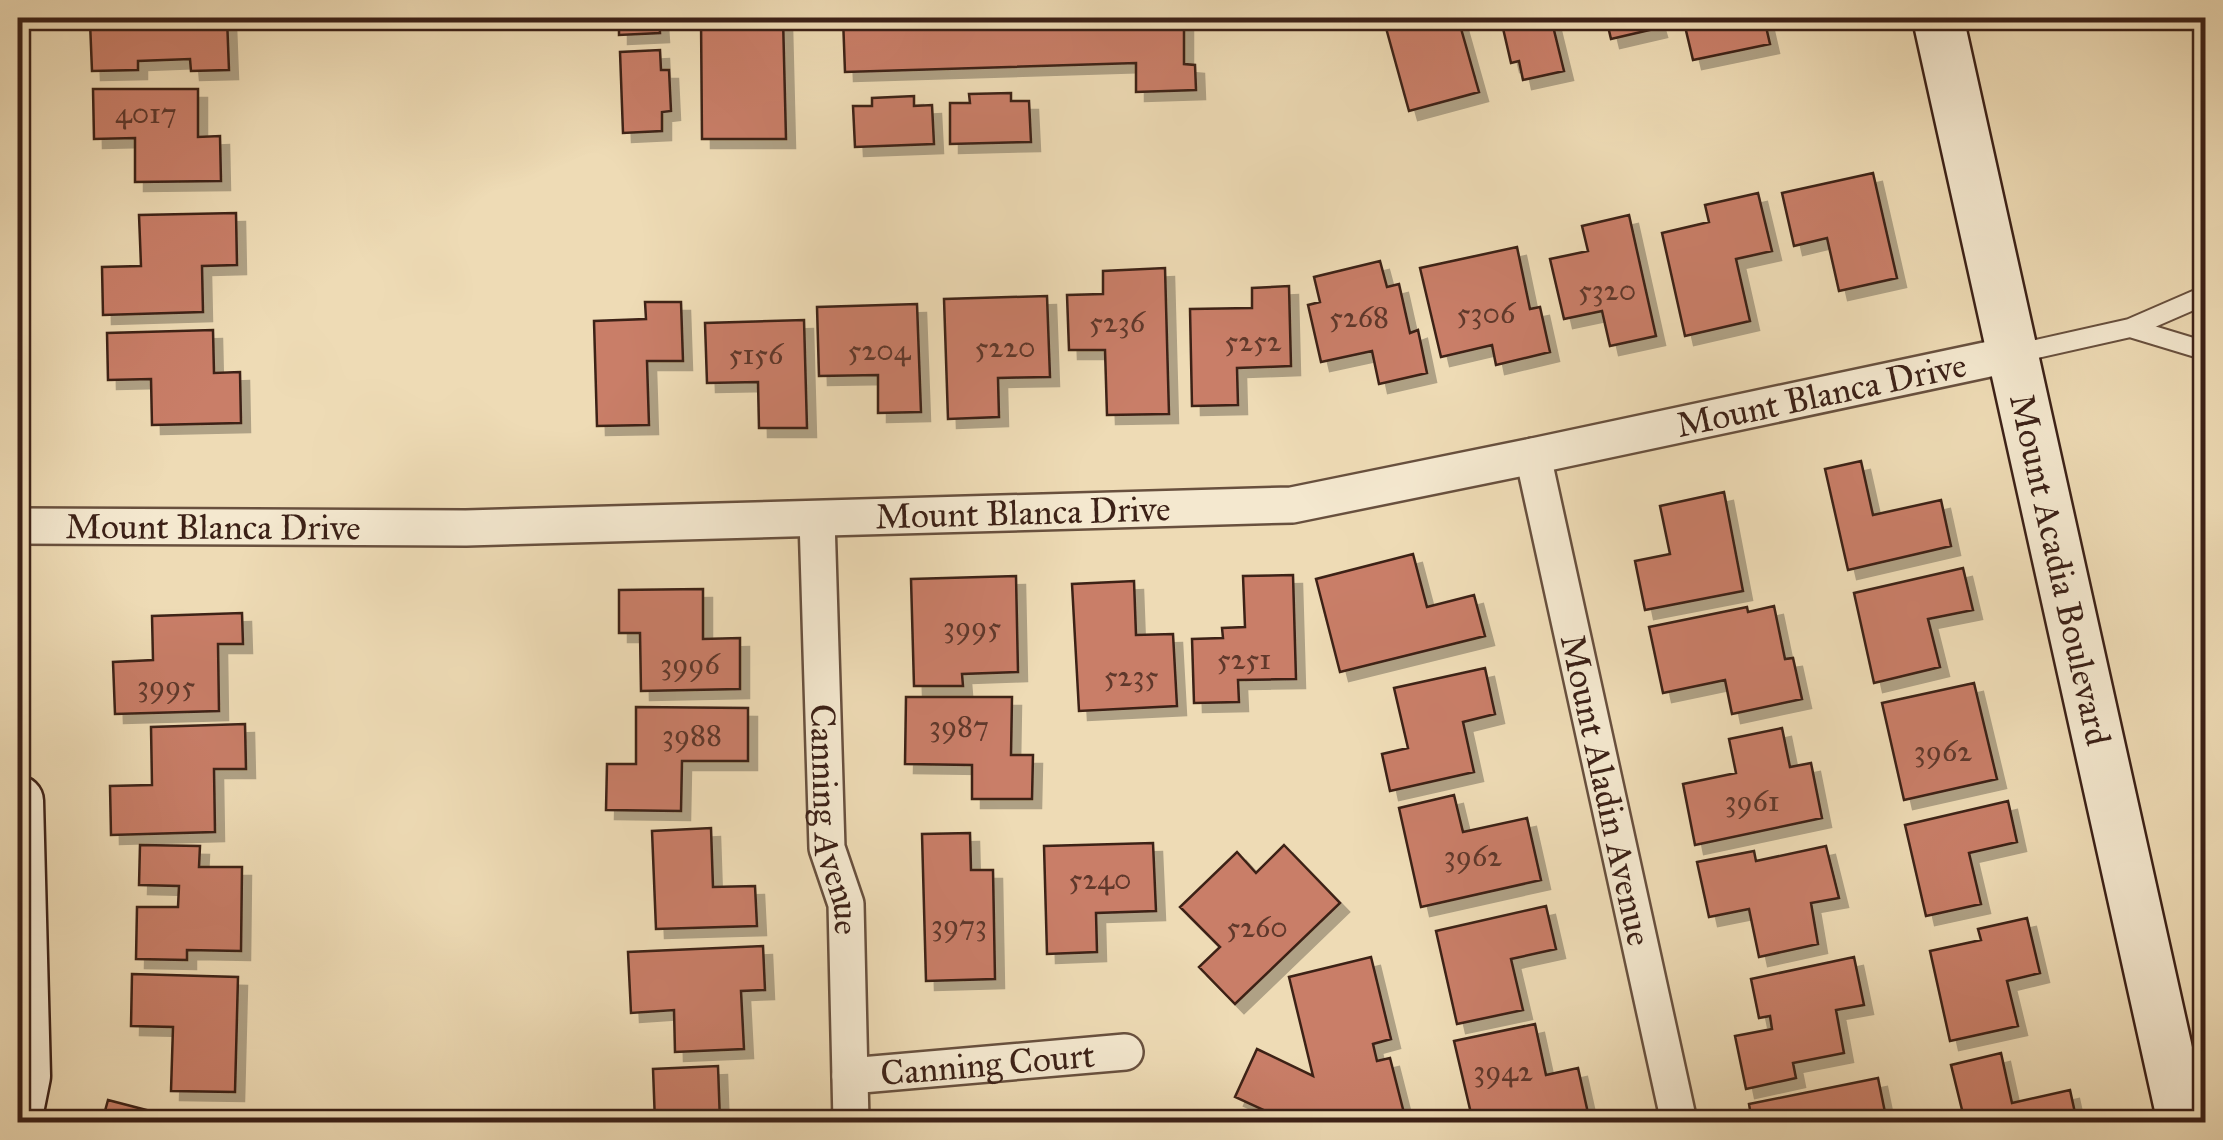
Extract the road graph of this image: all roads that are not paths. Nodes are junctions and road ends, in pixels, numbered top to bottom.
1 (1938, 18) edge
2 (2206, 295) edge
3 (2130, 328) junction
4 (2206, 351) edge
5 (2013, 354) junction
6 (1533, 456) junction
7 (817, 519) junction
8 (18, 526) edge
9 (18, 801) edge
10 (1125, 1052) dead end
11 (850, 1076) junction
12 (18, 1112) edge
13 (2186, 1116) edge
14 (851, 1122) edge
15 (1680, 1122) edge

1 - 5 main road, Mount Acadia Boulevard
2 - 3 lane
3 - 4 lane
3 - 5 lane
5 - 6 street, Mount Blanca Drive
5 - 13 main road, Mount Acadia Boulevard
6 - 7 street, Mount Blanca Drive
6 - 15 street, Mount Aladin Avenue
7 - 8 street, Mount Blanca Drive
7 - 11 street, Canning Avenue
9 - 12 main road
10 - 11 street, Canning Court
11 - 14 street, Canning Avenue

